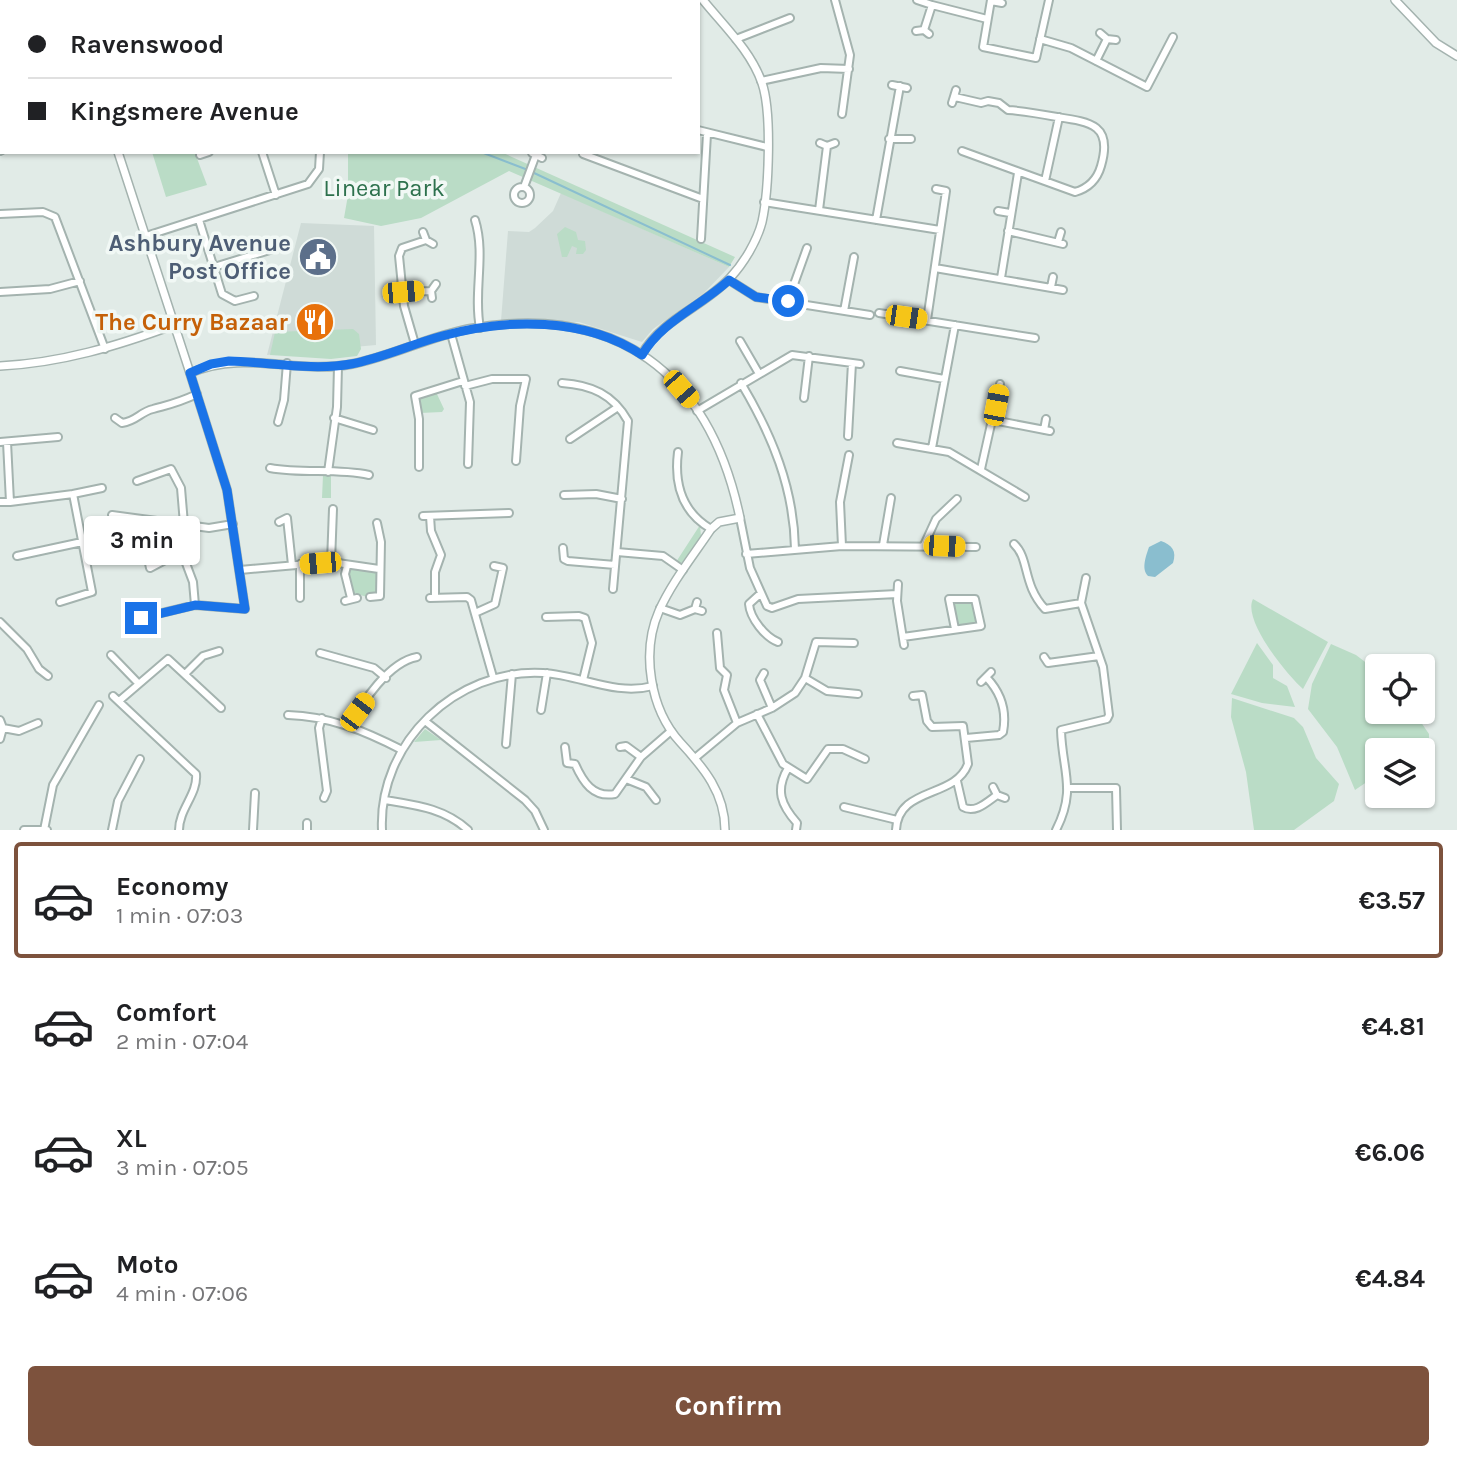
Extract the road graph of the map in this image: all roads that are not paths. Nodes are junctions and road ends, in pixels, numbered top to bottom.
1 (703, 0) edge
2 (835, 0) edge
3 (917, 0) edge
4 (991, 0) edge
5 (1049, 0) edge
6 (1395, 0) edge
7 (1002, 3) dead end
8 (932, 5) junction
9 (785, 17) dead end
10 (987, 19) junction
11 (923, 32) dead end
12 (1100, 33) dead end
13 (736, 38) junction
14 (1107, 39) junction
15 (1040, 40) junction
16 (1116, 40) dead end
17 (1179, 46) dead end
18 (1457, 56) edge
19 (1096, 61) junction
20 (849, 69) junction
21 (761, 81) junction
22 (900, 86) dead end
23 (955, 97) dead end
24 (834, 106) dead end
25 (1059, 117) junction
26 (700, 131) edge
27 (708, 134) junction
28 (889, 139) junction
29 (911, 139) dead end
30 (820, 143) dead end
31 (835, 143) dead end
32 (827, 146) junction
33 (767, 147) junction
34 (119, 154) edge
35 (203, 154) edge
36 (263, 154) edge
37 (320, 154) edge
38 (200, 155) dead end
39 (537, 155) edge
40 (586, 158) dead end
41 (965, 164) dead end
42 (1018, 173) junction
43 (1045, 181) junction
44 (524, 187) dead end
45 (936, 189) dead end
46 (276, 195) junction
47 (703, 199) junction
48 (764, 202) junction
49 (819, 210) junction
50 (998, 211) dead end
51 (1010, 213) junction
52 (0, 214) edge
53 (199, 220) junction
54 (475, 220) dead end
55 (876, 220) junction
56 (940, 230) junction
57 (1008, 231) junction
58 (423, 232) dead end
59 (1061, 232) dead end
60 (146, 236) junction
61 (701, 239) dead end
62 (426, 240) junction
63 (433, 244) dead end
64 (283, 246) dead end
65 (807, 248) dead end
66 (797, 257) dead end
67 (854, 257) dead end
68 (805, 260) junction
69 (214, 267) junction
70 (934, 268) junction
71 (1053, 277) dead end
72 (1001, 278) junction
73 (729, 280) junction
74 (80, 281) junction
75 (436, 284) dead end
76 (1051, 287) junction
77 (1063, 289) dead end
78 (0, 292) edge
79 (403, 292) junction
80 (254, 296) dead end
81 (788, 301) junction
82 (886, 303) dead end
83 (844, 311) junction
84 (870, 315) dead end
85 (927, 320) junction
86 (174, 325) junction
87 (955, 325) junction
88 (480, 328) junction
89 (451, 334) junction
90 (740, 341) dead end
91 (415, 344) junction
92 (1027, 347) dead end
93 (105, 349) junction
94 (642, 355) junction
95 (809, 356) junction
96 (287, 363) junction
97 (0, 366) edge
98 (338, 366) junction
99 (758, 372) junction
100 (190, 373) junction
101 (944, 379) junction
102 (464, 383) junction
103 (562, 383) dead end
104 (741, 383) junction
105 (904, 383) dead end
106 (1009, 392) dead end
107 (197, 394) junction
108 (804, 398) dead end
109 (618, 407) junction
110 (697, 411) junction
111 (115, 418) dead end
112 (334, 418) junction
113 (1046, 419) dead end
114 (993, 420) junction
115 (278, 422) dead end
116 (373, 430) dead end
117 (906, 434) dead end
118 (848, 436) dead end
119 (58, 437) dead end
120 (570, 439) dead end
121 (4, 442) edge
122 (932, 448) junction
123 (678, 452) dead end
124 (849, 455) dead end
125 (516, 461) dead end
126 (468, 464) dead end
127 (419, 467) dead end
128 (270, 468) dead end
129 (981, 469) junction
130 (328, 472) junction
131 (369, 475) dead end
132 (137, 481) dead end
133 (1026, 485) dead end
134 (102, 488) dead end
135 (73, 494) junction
136 (564, 495) dead end
137 (891, 498) dead end
138 (622, 499) junction
139 (957, 499) dead end
140 (0, 502) edge
141 (10, 502) junction
142 (333, 509) dead end
143 (509, 513) dead end
144 (112, 515) dead end
145 (740, 518) junction
146 (279, 522) dead end
147 (377, 523) dead end
148 (184, 524) junction
149 (233, 524) junction
150 (710, 529) junction
151 (82, 542) junction
152 (1014, 544) dead end
153 (883, 545) junction
154 (924, 545) junction
155 (842, 546) junction
156 (976, 547) dead end
157 (563, 548) dead end
158 (795, 549) junction
159 (617, 552) junction
160 (147, 554) dead end
161 (746, 554) junction
162 (17, 556) dead end
163 (331, 562) junction
164 (296, 564) junction
165 (347, 565) junction
166 (615, 565) junction
167 (494, 566) dead end
168 (379, 569) junction
169 (240, 570) junction
170 (683, 570) junction
171 (1086, 578) dead end
172 (898, 584) dead end
173 (613, 589) dead end
174 (760, 594) junction
175 (897, 594) junction
176 (370, 597) dead end
177 (300, 598) dead end
178 (351, 599) dead end
179 (60, 602) dead end
180 (1081, 603) junction
181 (195, 605) junction
182 (698, 607) dead end
183 (660, 608) junction
184 (475, 613) junction
185 (546, 617) dead end
186 (141, 618) dead end
187 (0, 622) edge
188 (955, 629) junction
189 (717, 633) dead end
190 (903, 637) junction
191 (778, 642) dead end
192 (854, 643) dead end
193 (904, 645) dead end
194 (320, 653) dead end
195 (111, 655) dead end
196 (1099, 656) junction
197 (417, 657) dead end
198 (1044, 657) dead end
199 (800, 658) dead end
200 (809, 660) junction
201 (216, 663) dead end
202 (186, 673) junction
203 (547, 673) junction
204 (764, 673) dead end
205 (512, 674) junction
206 (48, 676) dead end
207 (493, 677) junction
208 (986, 677) dead end
209 (386, 678) junction
210 (805, 678) junction
211 (583, 680) junction
212 (138, 683) junction
213 (653, 686) junction
214 (858, 694) dead end
215 (224, 696) dead end
216 (913, 696) dead end
217 (99, 705) dead end
218 (772, 708) junction
219 (541, 710) dead end
220 (757, 714) junction
221 (288, 715) dead end
222 (322, 719) junction
223 (0, 720) edge
224 (425, 720) junction
225 (38, 723) dead end
226 (737, 723) junction
227 (350, 726) junction
228 (3, 729) junction
229 (671, 731) junction
230 (966, 738) junction
231 (0, 739) edge
232 (509, 741) dead end
233 (565, 747) dead end
234 (620, 747) dead end
235 (402, 750) junction
236 (641, 757) junction
237 (695, 758) junction
238 (865, 759) dead end
239 (140, 760) dead end
240 (788, 768) junction
241 (626, 779) junction
242 (957, 781) junction
243 (993, 787) dead end
244 (1069, 788) junction
245 (255, 793) dead end
246 (324, 798) dead end
247 (384, 800) junction
248 (656, 800) dead end
249 (844, 807) dead end
250 (897, 820) junction
251 (24, 830) edge
252 (46, 830) edge
253 (112, 830) edge
254 (179, 830) edge
255 (253, 830) edge
256 (382, 830) edge
257 (468, 830) edge
258 (544, 830) edge
259 (725, 830) edge
260 (796, 830) edge
261 (896, 830) edge
262 (1056, 830) edge
263 (1116, 830) edge

1 - 13 street
2 - 20 street
3 - 8 street
4 - 7 street
4 - 10 street
5 - 15 street
6 - 18 street
8 - 10 street
8 - 11 street
9 - 13 street
10 - 15 street
12 - 14 street
13 - 21 street
14 - 16 street
14 - 19 street
15 - 19 street
17 - 19 street
20 - 21 street
20 - 24 street
21 - 33 street
22 - 28 street
23 - 25 street
25 - 43 street
25 - 43 street
26 - 27 street
27 - 33 street
27 - 47 street
28 - 29 street
28 - 55 street
30 - 32 street
31 - 32 street
32 - 49 street
33 - 48 street
34 - 60 street
35 - 38 street
36 - 46 street
37 - 46 street
39 - 44 street
40 - 47 street
41 - 42 street
42 - 43 street
42 - 51 street
45 - 56 street
46 - 53 street
47 - 61 street
48 - 49 street
48 - 73 street
49 - 55 street
50 - 51 street
51 - 57 street
52 - 74 street
53 - 60 street
53 - 69 street
54 - 88 street
55 - 56 street
56 - 70 street
57 - 59 street
57 - 72 street
58 - 62 street
60 - 86 street
62 - 63 street
62 - 79 street
64 - 69 street
65 - 68 street
66 - 68 street
67 - 83 street
68 - 81 street
69 - 80 street
70 - 72 street
70 - 85 street
71 - 76 street
72 - 76 street
73 - 81 street
73 - 94 street
74 - 78 street
74 - 93 street
75 - 79 street
76 - 77 street
79 - 91 street
81 - 83 street
82 - 85 street
83 - 84 street
85 - 87 street
86 - 93 street
86 - 100 street
87 - 92 street
87 - 101 street
88 - 89 street
88 - 94 street
89 - 91 street
89 - 102 street
90 - 99 street
91 - 98 street
93 - 97 street
94 - 110 street
95 - 99 street
95 - 108 street
95 - 118 street
96 - 98 street
96 - 100 street
96 - 115 street
98 - 112 street
99 - 104 street
100 - 107 street
101 - 105 street
101 - 122 street
102 - 125 street
102 - 126 street
102 - 127 street
103 - 109 street
104 - 110 street
104 - 158 street
106 - 114 street
107 - 111 street
107 - 149 street
109 - 120 street
109 - 138 street
110 - 145 street
112 - 116 street
112 - 130 street
113 - 114 street
114 - 129 street
117 - 122 street
119 - 121 street
121 - 141 street
122 - 129 street
123 - 150 street
124 - 155 street
128 - 130 street
129 - 133 street
130 - 131 street
132 - 148 street
134 - 135 street
135 - 141 street
135 - 151 street
136 - 138 street
137 - 153 street
138 - 159 street
139 - 154 street
140 - 141 street
142 - 163 street
143 - 184 street
144 - 148 street
145 - 150 street
145 - 161 street
146 - 164 street
147 - 168 street
148 - 149 street
149 - 169 street
150 - 170 street
151 - 162 street
151 - 179 street
152 - 180 street
153 - 154 street
153 - 155 street
154 - 156 street
155 - 158 street
157 - 166 street
158 - 161 street
159 - 166 street
159 - 170 street
160 - 181 street
161 - 174 street
163 - 164 street
163 - 165 street
164 - 169 street
164 - 177 street
165 - 168 street
165 - 178 street
166 - 173 street
167 - 184 street
168 - 176 street
169 - 181 street
170 - 183 street
171 - 180 street
172 - 175 street
174 - 175 street
174 - 191 street
175 - 190 street
180 - 196 street
181 - 186 street
182 - 183 street
183 - 213 street
184 - 207 street
185 - 211 street
187 - 206 street
188 - 188 street
188 - 190 street
189 - 226 street
190 - 193 street
192 - 200 street
194 - 209 street
195 - 212 street
196 - 198 street
196 - 244 street
197 - 209 street
199 - 200 street
200 - 210 street
201 - 202 street
202 - 212 street
202 - 215 street
203 - 205 street
203 - 211 street
203 - 219 street
204 - 218 street
205 - 207 street
205 - 232 street
207 - 224 street
208 - 230 street
209 - 227 street
210 - 214 street
210 - 218 street
211 - 213 street
212 - 254 street
213 - 229 street
216 - 230 street
217 - 252 street
218 - 220 street
220 - 226 street
220 - 240 street
221 - 222 street
222 - 227 street
222 - 246 street
223 - 228 street
224 - 235 street
224 - 258 street
225 - 228 street
226 - 237 street
227 - 235 street
228 - 231 street
229 - 236 street
229 - 237 street
230 - 242 street
233 - 241 street
234 - 236 street
235 - 247 street
236 - 241 street
237 - 259 street
238 - 240 street
239 - 253 street
240 - 260 street
241 - 248 street
242 - 243 street
242 - 250 street
244 - 262 street
244 - 263 street
245 - 255 street
247 - 256 street
247 - 257 street
249 - 250 street
250 - 261 street
251 - 252 street

